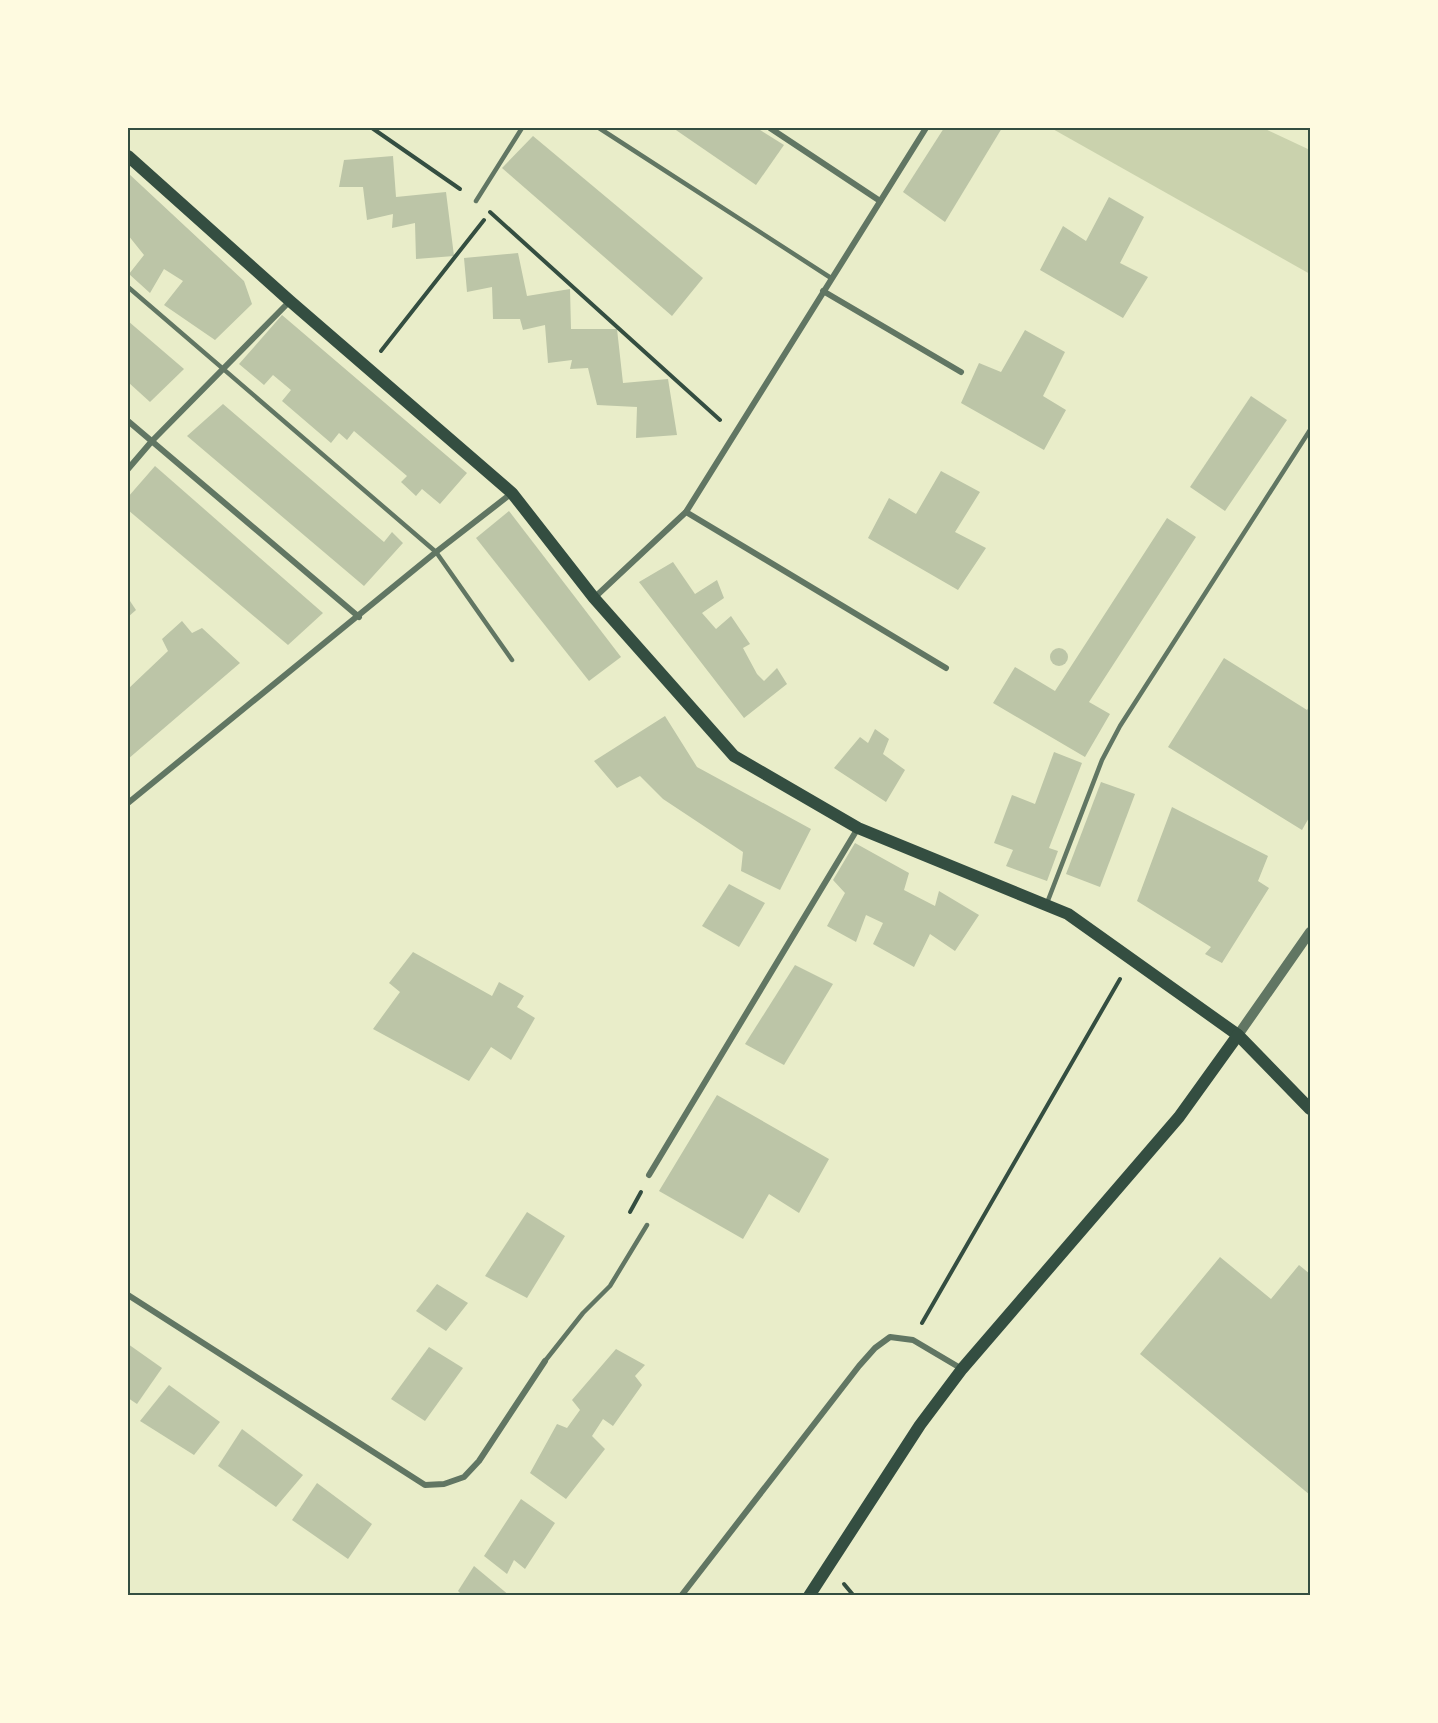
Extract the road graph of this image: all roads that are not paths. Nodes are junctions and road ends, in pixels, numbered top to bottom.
1 (522, 128) edge
2 (599, 128) edge
3 (773, 128) edge
4 (926, 128) edge
5 (128, 156) edge
6 (476, 201) road end
7 (880, 201) junction
8 (831, 278) junction
9 (128, 286) edge
10 (823, 291) junction
11 (290, 300) junction
12 (224, 368) junction
13 (961, 372) dead end
14 (128, 421) edge
15 (1311, 430) edge
16 (152, 441) junction
17 (128, 469) edge
18 (512, 493) junction
19 (686, 512) junction
20 (436, 552) junction
21 (594, 598) junction
22 (359, 617) junction
23 (512, 660) dead end
24 (946, 668) dead end
25 (128, 803) edge
26 (858, 828) junction
27 (1046, 906) junction
28 (1311, 932) edge
29 (1238, 1035) junction
30 (1311, 1109) edge
31 (650, 1175) dead end
32 (647, 1225) dead end
33 (128, 1295) edge
34 (545, 1362) joint
35 (962, 1369) junction
36 (681, 1596) edge
37 (809, 1596) edge

1 - 6 lane
2 - 8 lane
3 - 7 street
4 - 7 street
5 - 11 main road
7 - 8 street
8 - 10 street
9 - 12 lane
10 - 13 street
10 - 19 street
11 - 12 street
11 - 18 main road
12 - 16 street
12 - 20 lane
14 - 16 street
15 - 27 lane
16 - 17 street
16 - 22 street
18 - 20 street
18 - 21 main road
19 - 21 street
19 - 24 street
20 - 22 street
20 - 23 lane
21 - 26 main road
22 - 25 street
26 - 27 main road
26 - 31 street
27 - 29 main road
28 - 29 street
29 - 30 main road
29 - 35 main road
32 - 34 lane
33 - 34 street
35 - 36 street
35 - 37 main road

